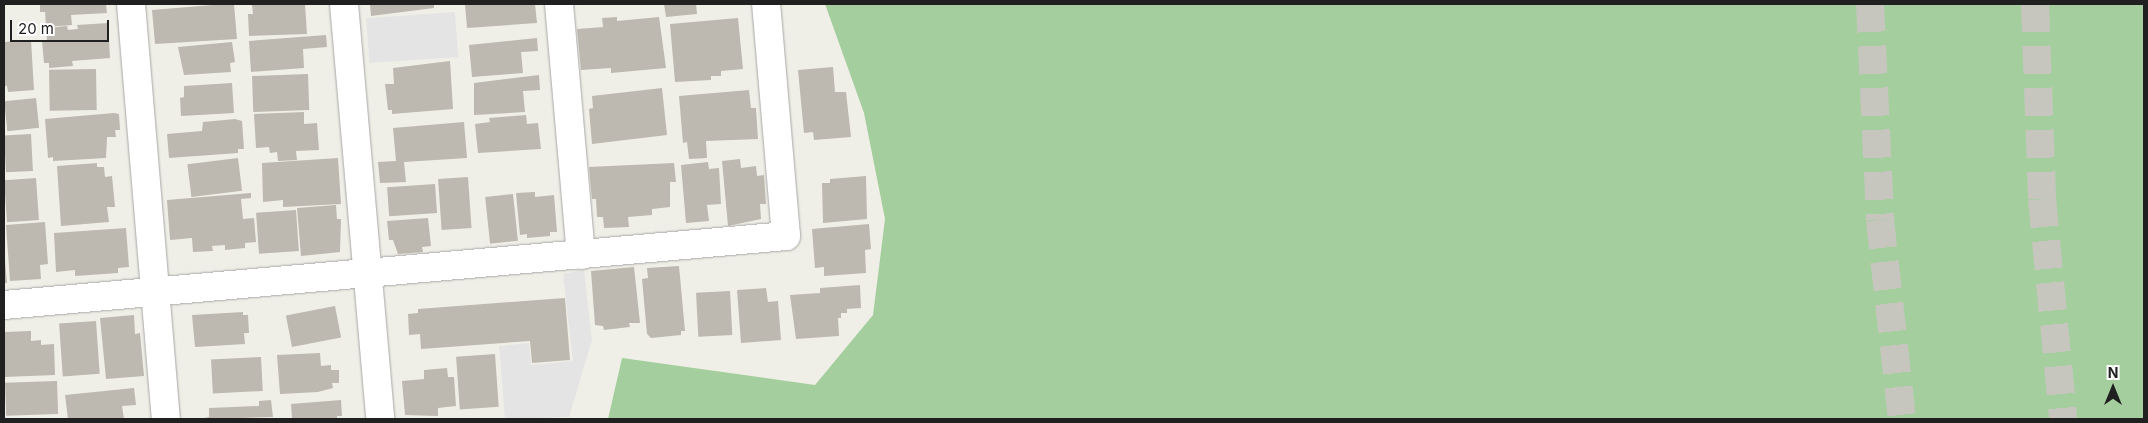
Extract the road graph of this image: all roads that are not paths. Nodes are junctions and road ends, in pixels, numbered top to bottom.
1 (131, 4) edge
2 (344, 4) edge
3 (559, 4) edge
4 (766, 4) edge
5 (581, 255) junction
6 (367, 273) junction
7 (154, 291) junction
8 (4, 305) edge
9 (166, 419) edge
10 (380, 419) edge

1 - 7 street
2 - 6 street
3 - 5 street
4 - 5 street
5 - 6 street
6 - 7 street
6 - 10 street
7 - 8 street
7 - 9 street

